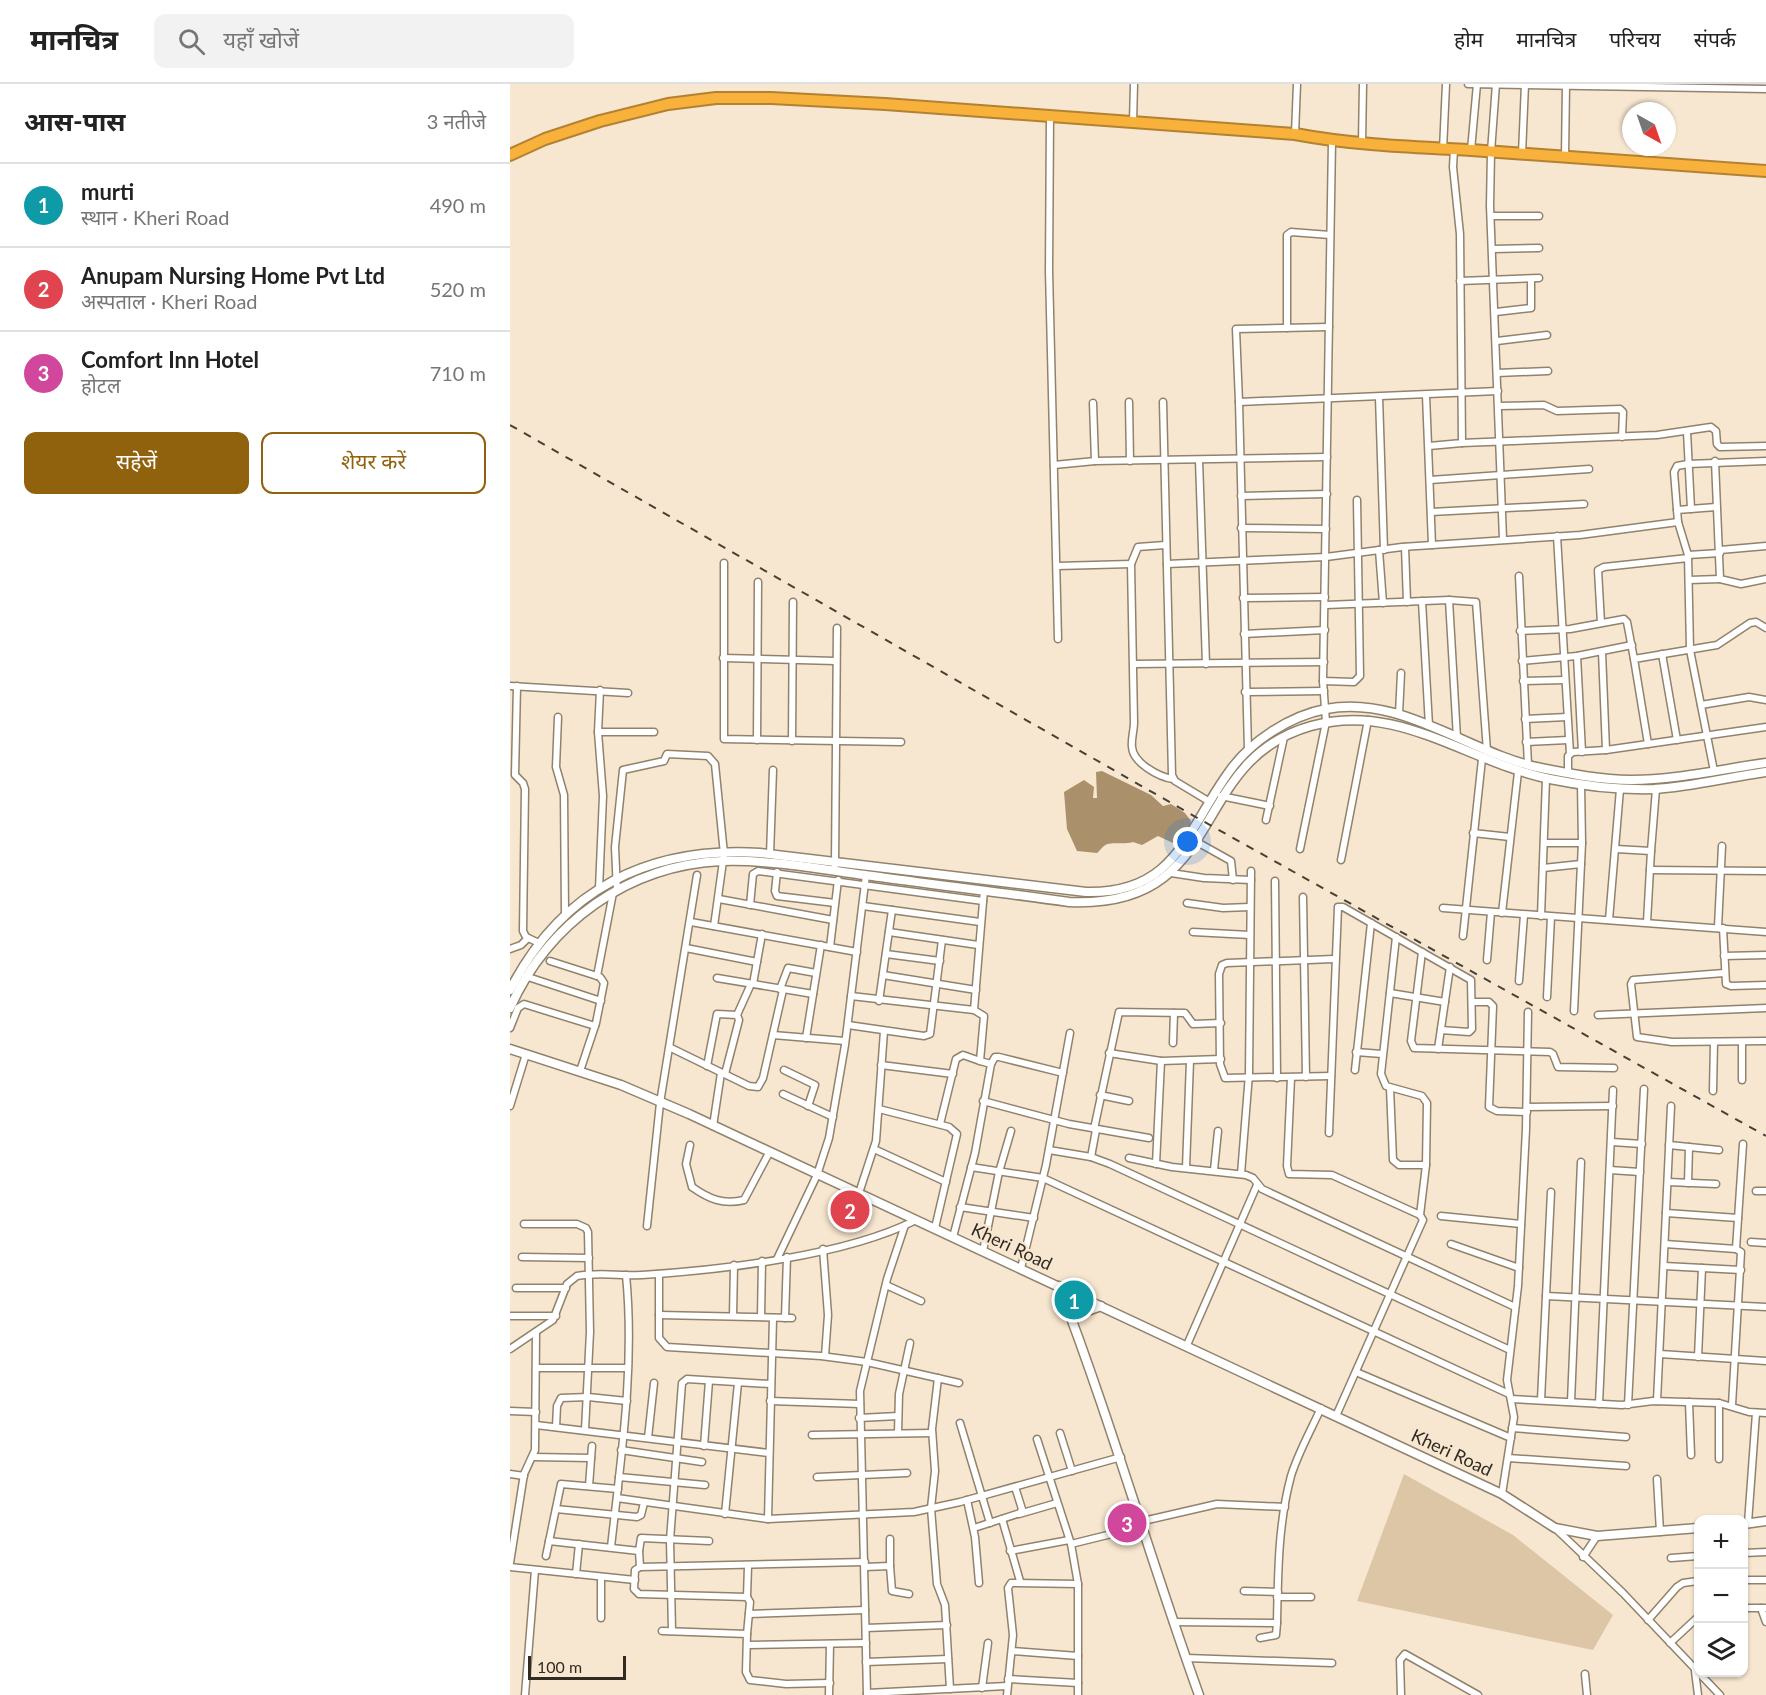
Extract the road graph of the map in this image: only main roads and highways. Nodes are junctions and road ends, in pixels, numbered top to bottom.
1 (510, 155) edge
2 (1766, 171) edge

1 - 2 highway

